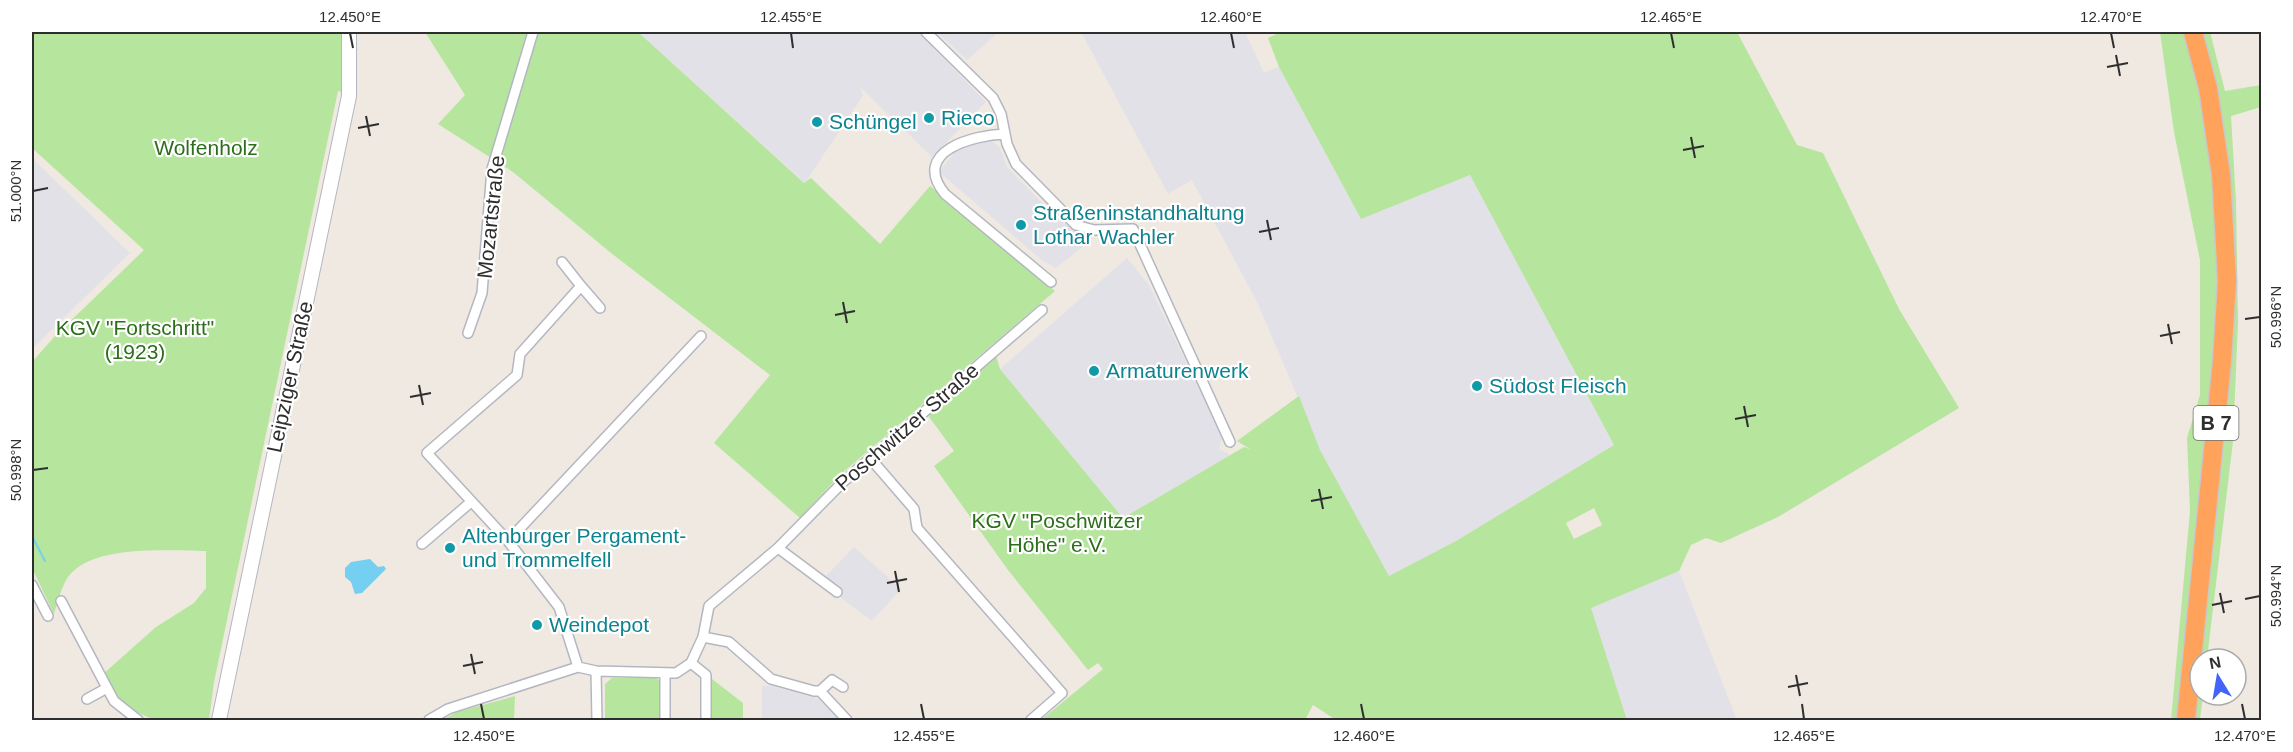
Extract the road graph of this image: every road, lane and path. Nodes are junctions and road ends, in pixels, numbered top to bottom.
1 (349, 32) edge
2 (533, 32) edge
3 (926, 32) edge
4 (2193, 32) edge
5 (1005, 134) junction
6 (562, 262) dead end
7 (1051, 282) dead end
8 (581, 286) junction
9 (600, 308) dead end
10 (1042, 310) dead end
11 (468, 333) dead end
12 (701, 336) dead end
13 (1230, 442) dead end
14 (870, 458) junction
15 (471, 502) junction
16 (508, 541) junction
17 (422, 544) dead end
18 (778, 548) junction
19 (32, 585) edge
20 (837, 592) dead end
21 (61, 601) dead end
22 (48, 616) dead end
23 (703, 637) junction
24 (691, 663) junction
25 (578, 667) junction
26 (596, 671) junction
27 (665, 673) junction
28 (843, 687) dead end
29 (107, 688) junction
30 (820, 691) junction
31 (87, 699) dead end
32 (138, 720) edge
33 (219, 720) edge
34 (429, 720) edge
35 (597, 720) edge
36 (665, 720) edge
37 (706, 720) edge
38 (847, 720) edge
39 (1031, 720) edge
40 (2186, 720) edge

1 - 33 street, Leipziger Straße
2 - 11 street, Mozartstraße
3 - 5 street
4 - 40 highway, B 7
5 - 7 street
5 - 13 street
6 - 8 street
8 - 9 street
8 - 15 street
10 - 14 street, Poschwitzer Straße
12 - 16 street
14 - 18 street, Poschwitzer Straße
14 - 39 street
15 - 16 street
15 - 17 street
16 - 25 street
18 - 20 street
18 - 23 street, Poschwitzer Straße
19 - 22 street
21 - 29 street
23 - 24 street, Poschwitzer Straße
23 - 30 street
24 - 27 street
24 - 37 street
25 - 26 street
25 - 34 street
26 - 27 street
26 - 35 street
27 - 36 street
28 - 30 street
29 - 31 street
29 - 32 street
30 - 38 street

